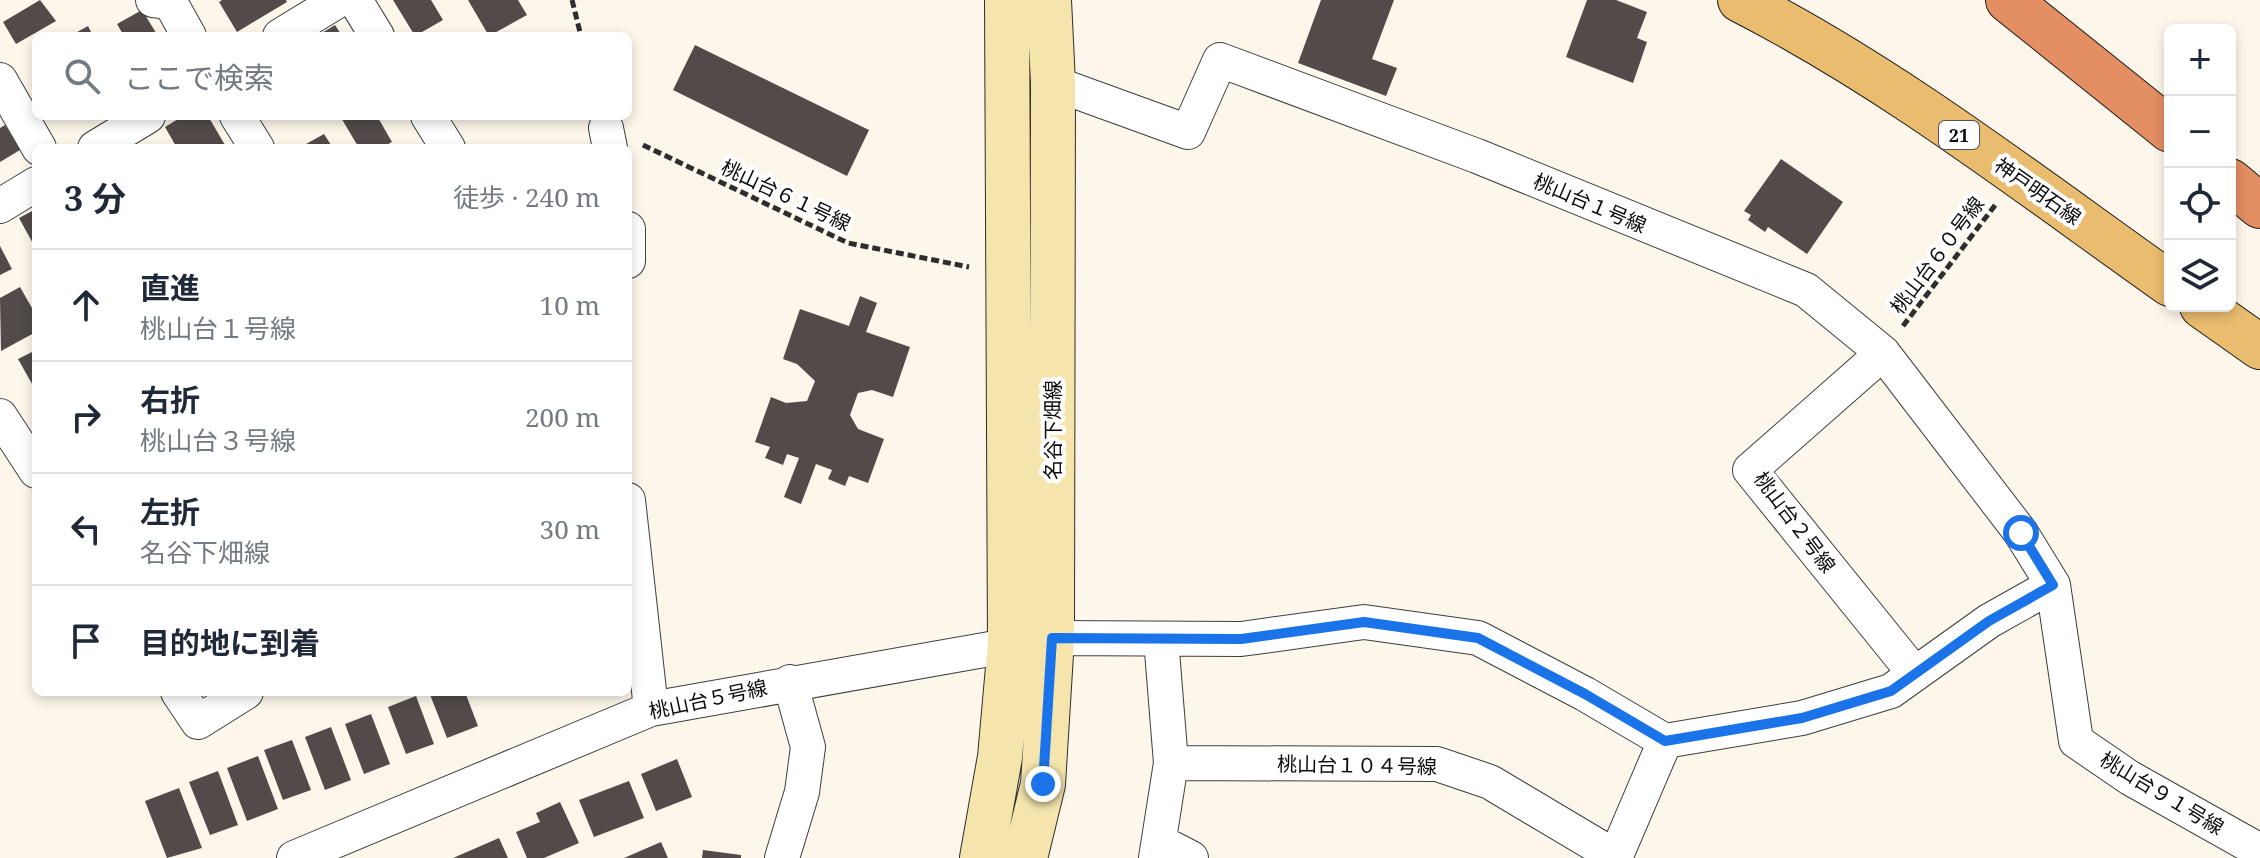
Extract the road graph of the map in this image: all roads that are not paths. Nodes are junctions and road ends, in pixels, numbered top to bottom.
1 (153, 0) edge
2 (339, 0) edge
3 (355, 0) edge
4 (1007, 0) edge
5 (1049, 0) edge
6 (1740, 0) edge
7 (2008, 0) edge
8 (187, 32) edge
9 (287, 32) edge
10 (375, 32) edge
11 (0, 80) edge
12 (1053, 83) junction
13 (141, 120) edge
14 (240, 120) edge
15 (430, 120) edge
16 (2164, 125) edge
17 (37, 144) edge
18 (102, 144) edge
19 (254, 144) edge
20 (446, 144) edge
21 (32, 186) edge
22 (2236, 186) edge
23 (0, 206) edge
24 (2260, 206) edge
25 (2164, 280) edge
26 (2210, 312) edge
27 (2260, 347) edge
28 (1883, 353) junction
29 (0, 416) edge
30 (32, 465) edge
31 (632, 536) edge
32 (2053, 585) junction
33 (1161, 639) junction
34 (1031, 641) junction
35 (1915, 674) junction
36 (790, 682) junction
37 (181, 696) edge
38 (240, 696) edge
39 (651, 709) junction
40 (1665, 741) junction
41 (1171, 763) junction
42 (1158, 850) edge
43 (2260, 851) edge
44 (1615, 857) edge
45 (294, 858) edge
46 (782, 858) edge
47 (982, 858) edge
48 (1025, 858) edge
49 (1191, 858) edge

1 - 8 street
2 - 9 street
3 - 10 street
4 - 34 street, 名谷下畑線
5 - 12 street, 名谷下畑線
6 - 25 main road, 神戸明石線 / 21
7 - 16 highway
11 - 17 street
12 - 28 street, 桃山台１号線
12 - 34 street, 名谷下畑線
13 - 18 street
14 - 19 street
15 - 20 street
21 - 23 street
22 - 24 highway
26 - 27 main road
28 - 32 street, 桃山台１号線
28 - 35 street, 桃山台２号線
29 - 30 street
31 - 39 street
32 - 35 street
32 - 43 street, 桃山台９１号線
33 - 34 street, 桃山台５号線
33 - 40 street, 桃山台５号線
33 - 41 street
34 - 36 street, 桃山台５号線
34 - 47 street, 名谷下畑線
34 - 48 street, 名谷下畑線
35 - 40 street
36 - 39 street, 桃山台５号線
36 - 46 street
37 - 38 street
39 - 45 street, 桃山台５号線
40 - 44 street
41 - 42 street
41 - 44 street, 桃山台１０４号線
42 - 49 street

